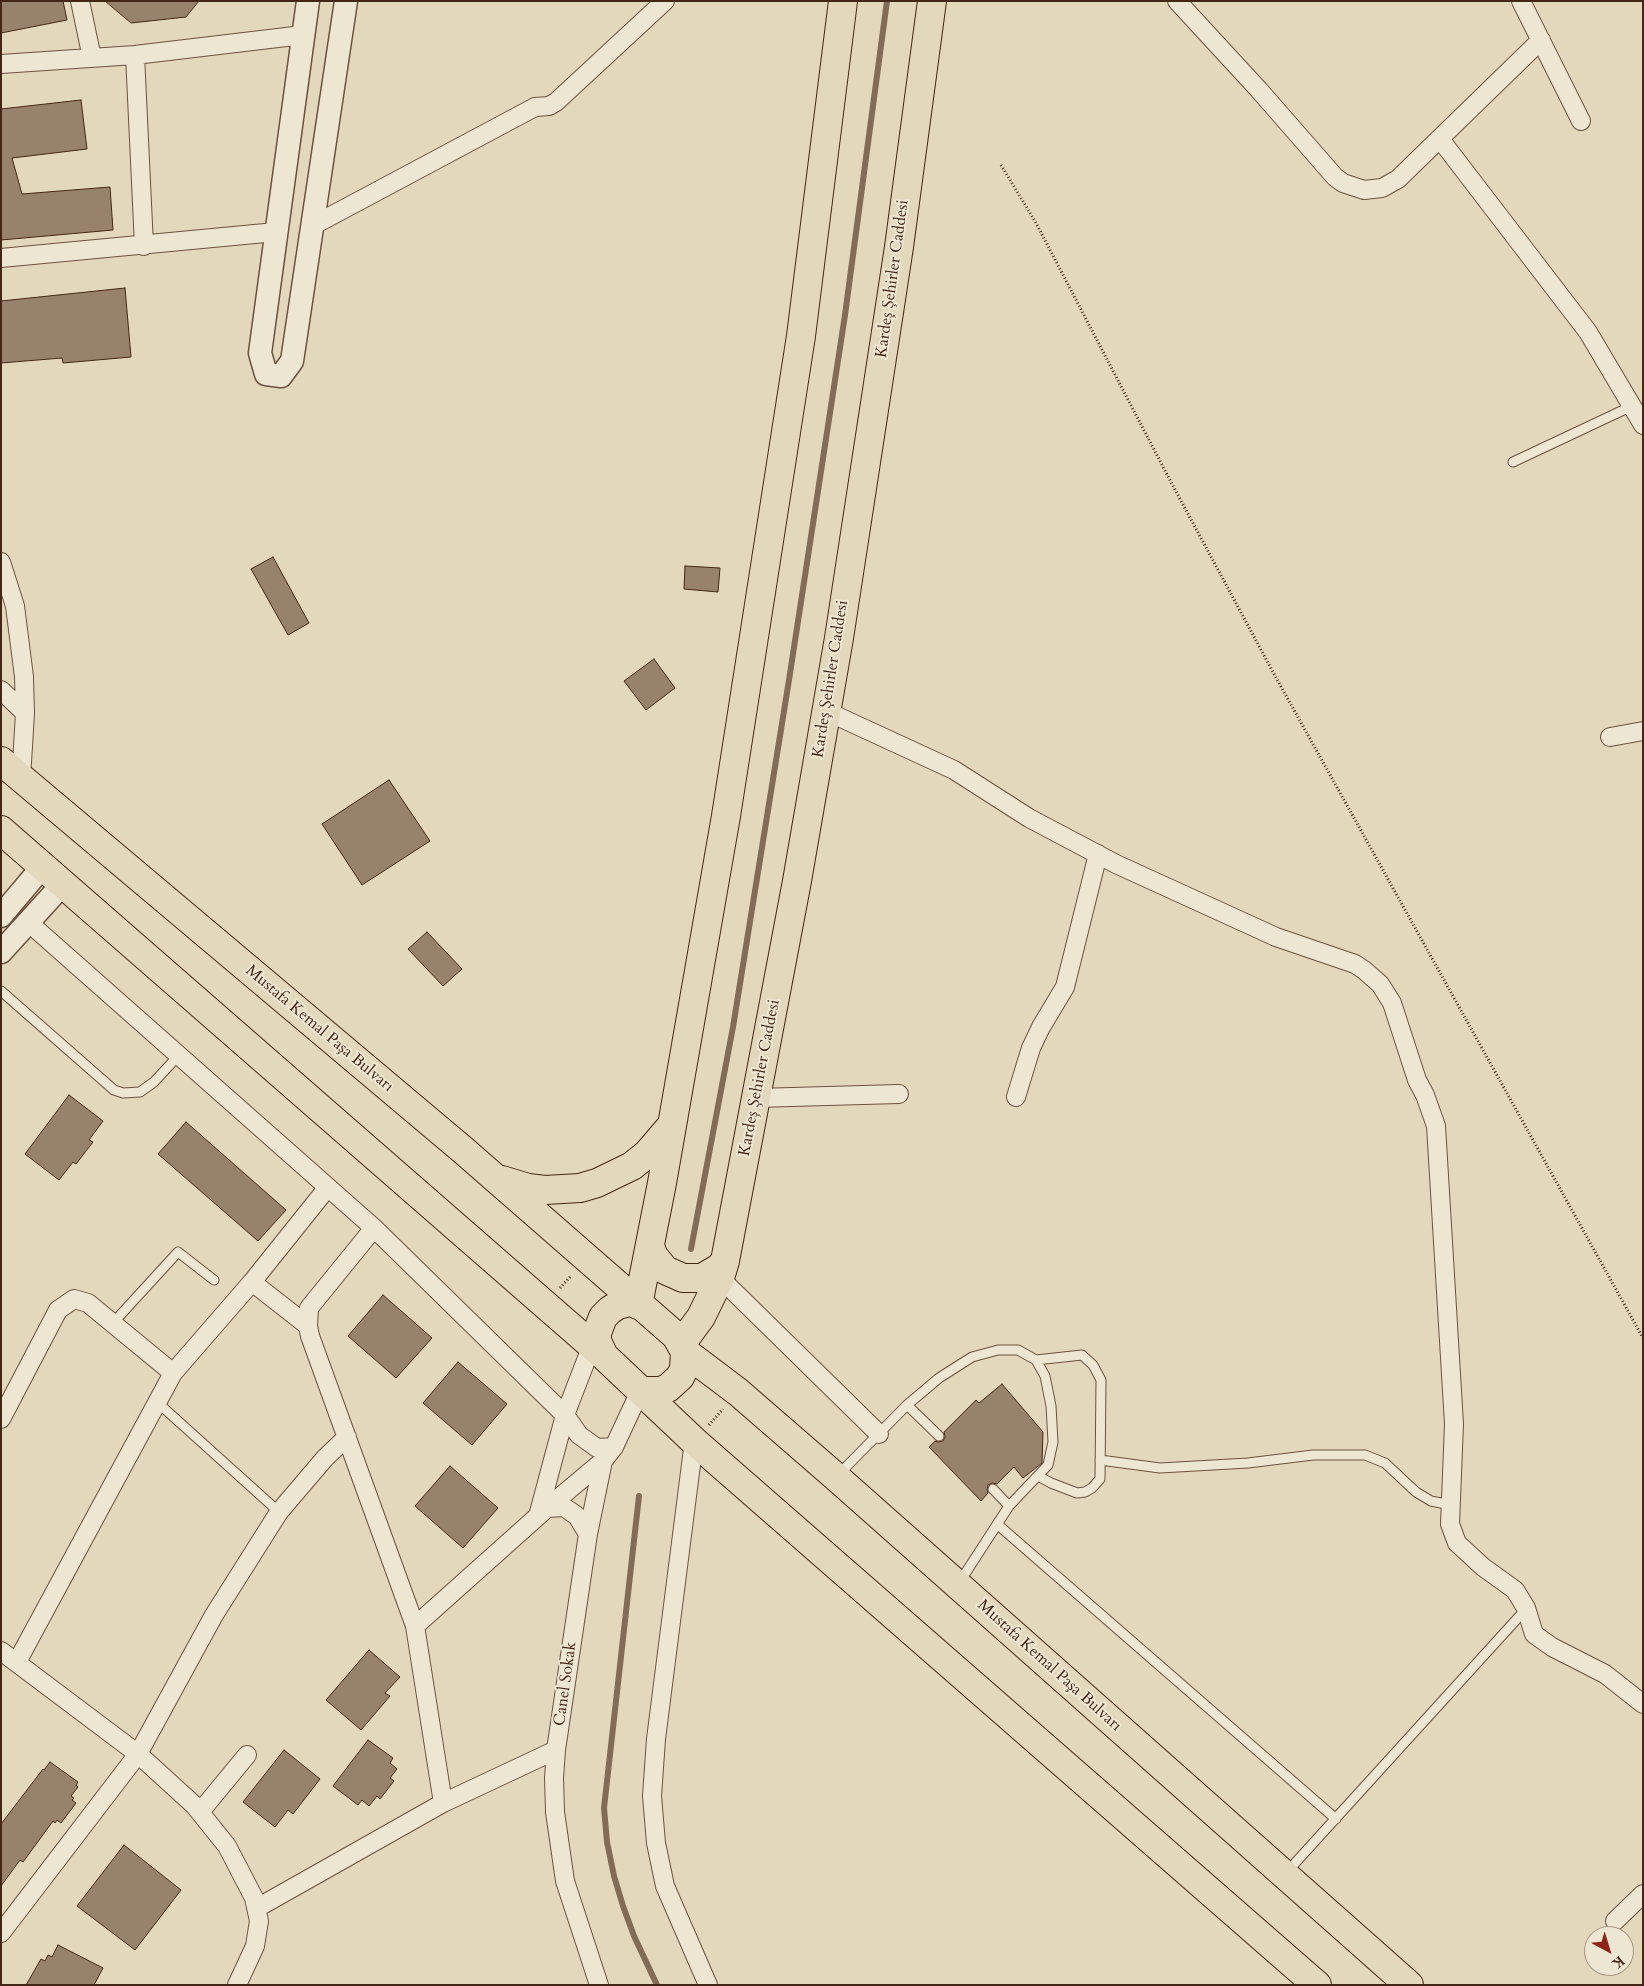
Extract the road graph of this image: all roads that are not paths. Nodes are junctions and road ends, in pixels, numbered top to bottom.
1 (80, 1) edge
2 (308, 1) edge
3 (346, 1) edge
4 (665, 1) edge
5 (844, 1) edge
6 (932, 1) edge
7 (1177, 1) edge
8 (1522, 1) edge
9 (303, 35) junction
10 (1541, 40) junction
11 (135, 55) junction
12 (92, 58) junction
13 (1, 64) edge
14 (1581, 121) dead end
15 (1440, 139) junction
16 (312, 226) junction
17 (276, 232) junction
18 (144, 246) junction
19 (1, 258) edge
20 (1632, 406) junction
21 (1643, 425) edge
22 (1513, 462) dead end
23 (1, 562) edge
24 (1, 690) edge
25 (826, 711) junction
26 (25, 713) junction
27 (1643, 731) edge
28 (1610, 736) dead end
29 (1, 761) edge
30 (21, 779) junction
31 (1, 830) edge
32 (1098, 854) junction
33 (53, 875) junction
34 (2, 913) edge
35 (28, 922) junction
36 (1, 952) edge
37 (1, 991) edge
38 (179, 1055) junction
39 (899, 1094) dead end
40 (1016, 1097) dead end
41 (756, 1098) junction
42 (672, 1125) junction
43 (495, 1177) junction
44 (328, 1187) junction
45 (374, 1228) junction
46 (650, 1245) junction
47 (723, 1270) junction
48 (214, 1280) dead end
49 (252, 1282) junction
50 (636, 1303) junction
51 (113, 1324) junction
52 (308, 1326) junction
53 (684, 1348) junction
54 (598, 1351) junction
55 (1036, 1360) junction
56 (173, 1373) junction
57 (642, 1390) junction
58 (158, 1402) junction
59 (907, 1405) junction
60 (565, 1415) junction
61 (1, 1419) edge
62 (879, 1434) junction
63 (939, 1436) dead end
64 (347, 1437) junction
65 (694, 1440) junction
66 (614, 1447) junction
67 (1100, 1460) junction
68 (603, 1461) junction
69 (1038, 1476) junction
70 (836, 1477) junction
71 (993, 1489) dead end
72 (1451, 1505) junction
73 (1009, 1506) junction
74 (279, 1512) junction
75 (542, 1512) junction
76 (997, 1524) junction
77 (588, 1534) junction
78 (958, 1585) junction
79 (1526, 1608) junction
80 (415, 1626) junction
81 (1, 1651) edge
82 (17, 1662) junction
83 (1643, 1704) edge
84 (556, 1750) junction
85 (138, 1754) junction
86 (247, 1755) dead end
87 (443, 1803) junction
88 (200, 1812) junction
89 (1336, 1819) junction
90 (1284, 1874) junction
91 (1643, 1894) edge
92 (257, 1908) junction
93 (1615, 1921) dead end
94 (1, 1932) edge
95 (237, 1985) edge
96 (599, 1985) edge
97 (708, 1985) edge
98 (1317, 1985) edge
99 (1409, 1985) edge

1 - 12 street
2 - 9 street
3 - 16 street
4 - 16 street
5 - 42 main road
6 - 25 main road, Kardeş Şehirler Caddesi
7 - 15 street
8 - 10 street
9 - 11 street
9 - 17 street
10 - 14 street
10 - 15 street
11 - 12 street
11 - 18 street
12 - 13 street
15 - 20 street
16 - 17 street
17 - 18 street
18 - 19 street
20 - 21 street
20 - 22 lane
23 - 26 street
24 - 26 street
25 - 32 street
25 - 41 main road, Kardeş Şehirler Caddesi
26 - 30 street
27 - 28 street
29 - 30 main road, Mustafa Kemal Paşa Bulvarı
30 - 43 main road, Mustafa Kemal Paşa Bulvarı
31 - 33 main road
32 - 40 street
32 - 72 street
33 - 34 street
33 - 35 street
33 - 54 main road
35 - 36 street
35 - 38 street
37 - 38 lane
38 - 44 street
39 - 41 street
41 - 47 main road, Kardeş Şehirler Caddesi
42 - 43 main road
42 - 46 main road
43 - 50 main road, Mustafa Kemal Paşa Bulvarı
44 - 45 street
44 - 49 street
45 - 52 street
45 - 60 street
46 - 47 main road
46 - 50 main road
47 - 53 main road, Kardeş Şehirler Caddesi
47 - 62 street
48 - 51 lane
49 - 52 street
49 - 56 street
50 - 53 main road
50 - 54 main road
51 - 56 street
51 - 61 street
52 - 64 street
53 - 57 main road
53 - 70 main road, Mustafa Kemal Paşa Bulvarı
54 - 57 main road
54 - 60 street
55 - 59 lane
55 - 67 lane
55 - 69 lane
56 - 58 street
57 - 65 main road
57 - 66 street, Canel Sokak
58 - 74 lane
58 - 82 street
59 - 62 lane
59 - 63 lane
60 - 66 street
60 - 75 street
62 - 70 lane
64 - 74 street
64 - 80 street
65 - 97 street
65 - 98 main road
66 - 68 street, Canel Sokak
67 - 69 lane
67 - 72 lane
68 - 75 street
68 - 77 street, Canel Sokak
69 - 73 lane
70 - 78 main road, Mustafa Kemal Paşa Bulvarı
71 - 73 lane
72 - 79 street
73 - 76 lane
74 - 85 street
75 - 77 street
75 - 80 street
76 - 78 lane
76 - 89 lane
77 - 84 street, Canel Sokak
78 - 90 main road, Mustafa Kemal Paşa Bulvarı
79 - 83 street
79 - 89 lane
80 - 87 street
81 - 82 street
82 - 85 street
84 - 87 street
84 - 96 street, Canel Sokak
85 - 88 street
85 - 94 street
86 - 88 street
87 - 92 street
88 - 92 street
89 - 90 lane
90 - 99 main road, Mustafa Kemal Paşa Bulvarı
91 - 93 street
92 - 95 street

